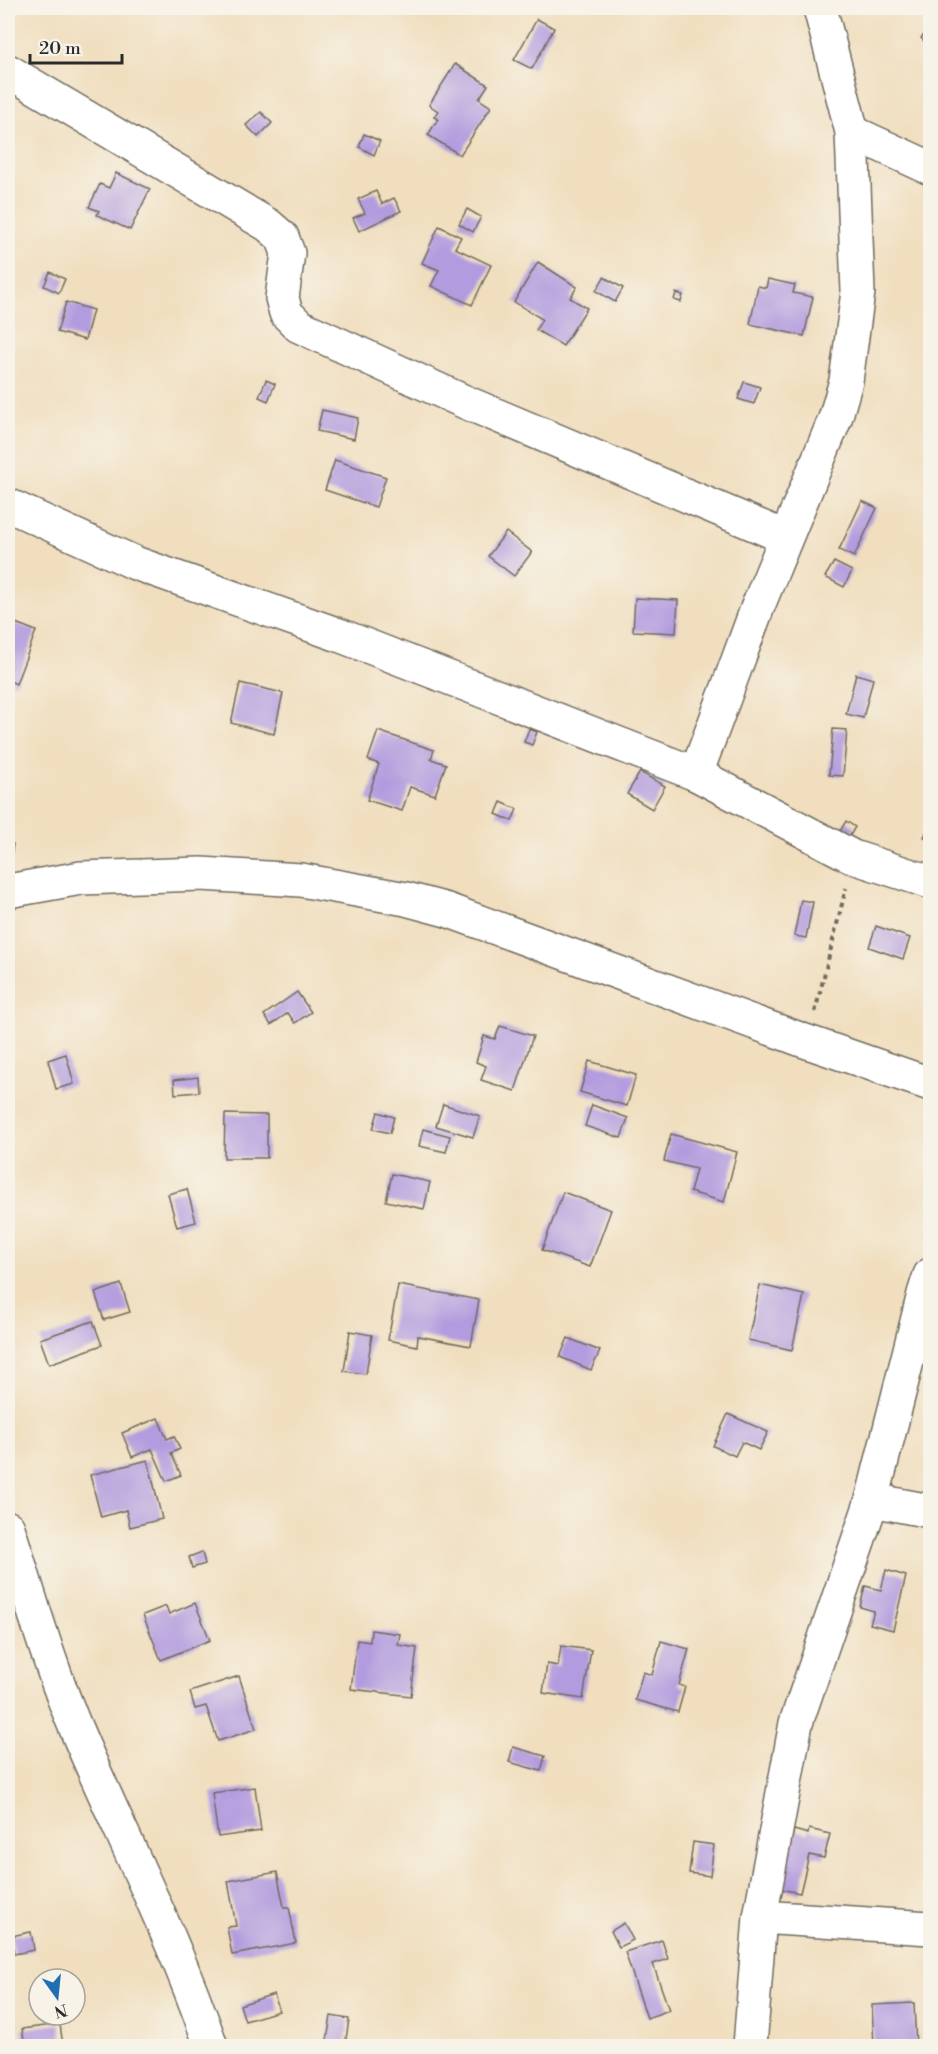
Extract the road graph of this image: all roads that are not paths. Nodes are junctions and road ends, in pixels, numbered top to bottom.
1 (820, 8) edge
2 (8, 71) edge
3 (852, 132) junction
4 (930, 168) edge
5 (8, 505) edge
6 (785, 537) junction
7 (696, 774) junction
8 (930, 882) edge
9 (8, 891) edge
10 (930, 1084) edge
11 (928, 1288) edge
12 (872, 1500) junction
13 (930, 1511) edge
14 (8, 1528) edge
15 (760, 1917) junction
16 (930, 1928) edge
17 (211, 2046) edge
18 (750, 2046) edge

1 - 3 street
2 - 6 street
3 - 4 street
3 - 6 street
5 - 7 street
6 - 7 street
7 - 8 street
9 - 10 street
11 - 12 street
12 - 13 street
12 - 15 street
14 - 17 street
15 - 16 street
15 - 18 street

